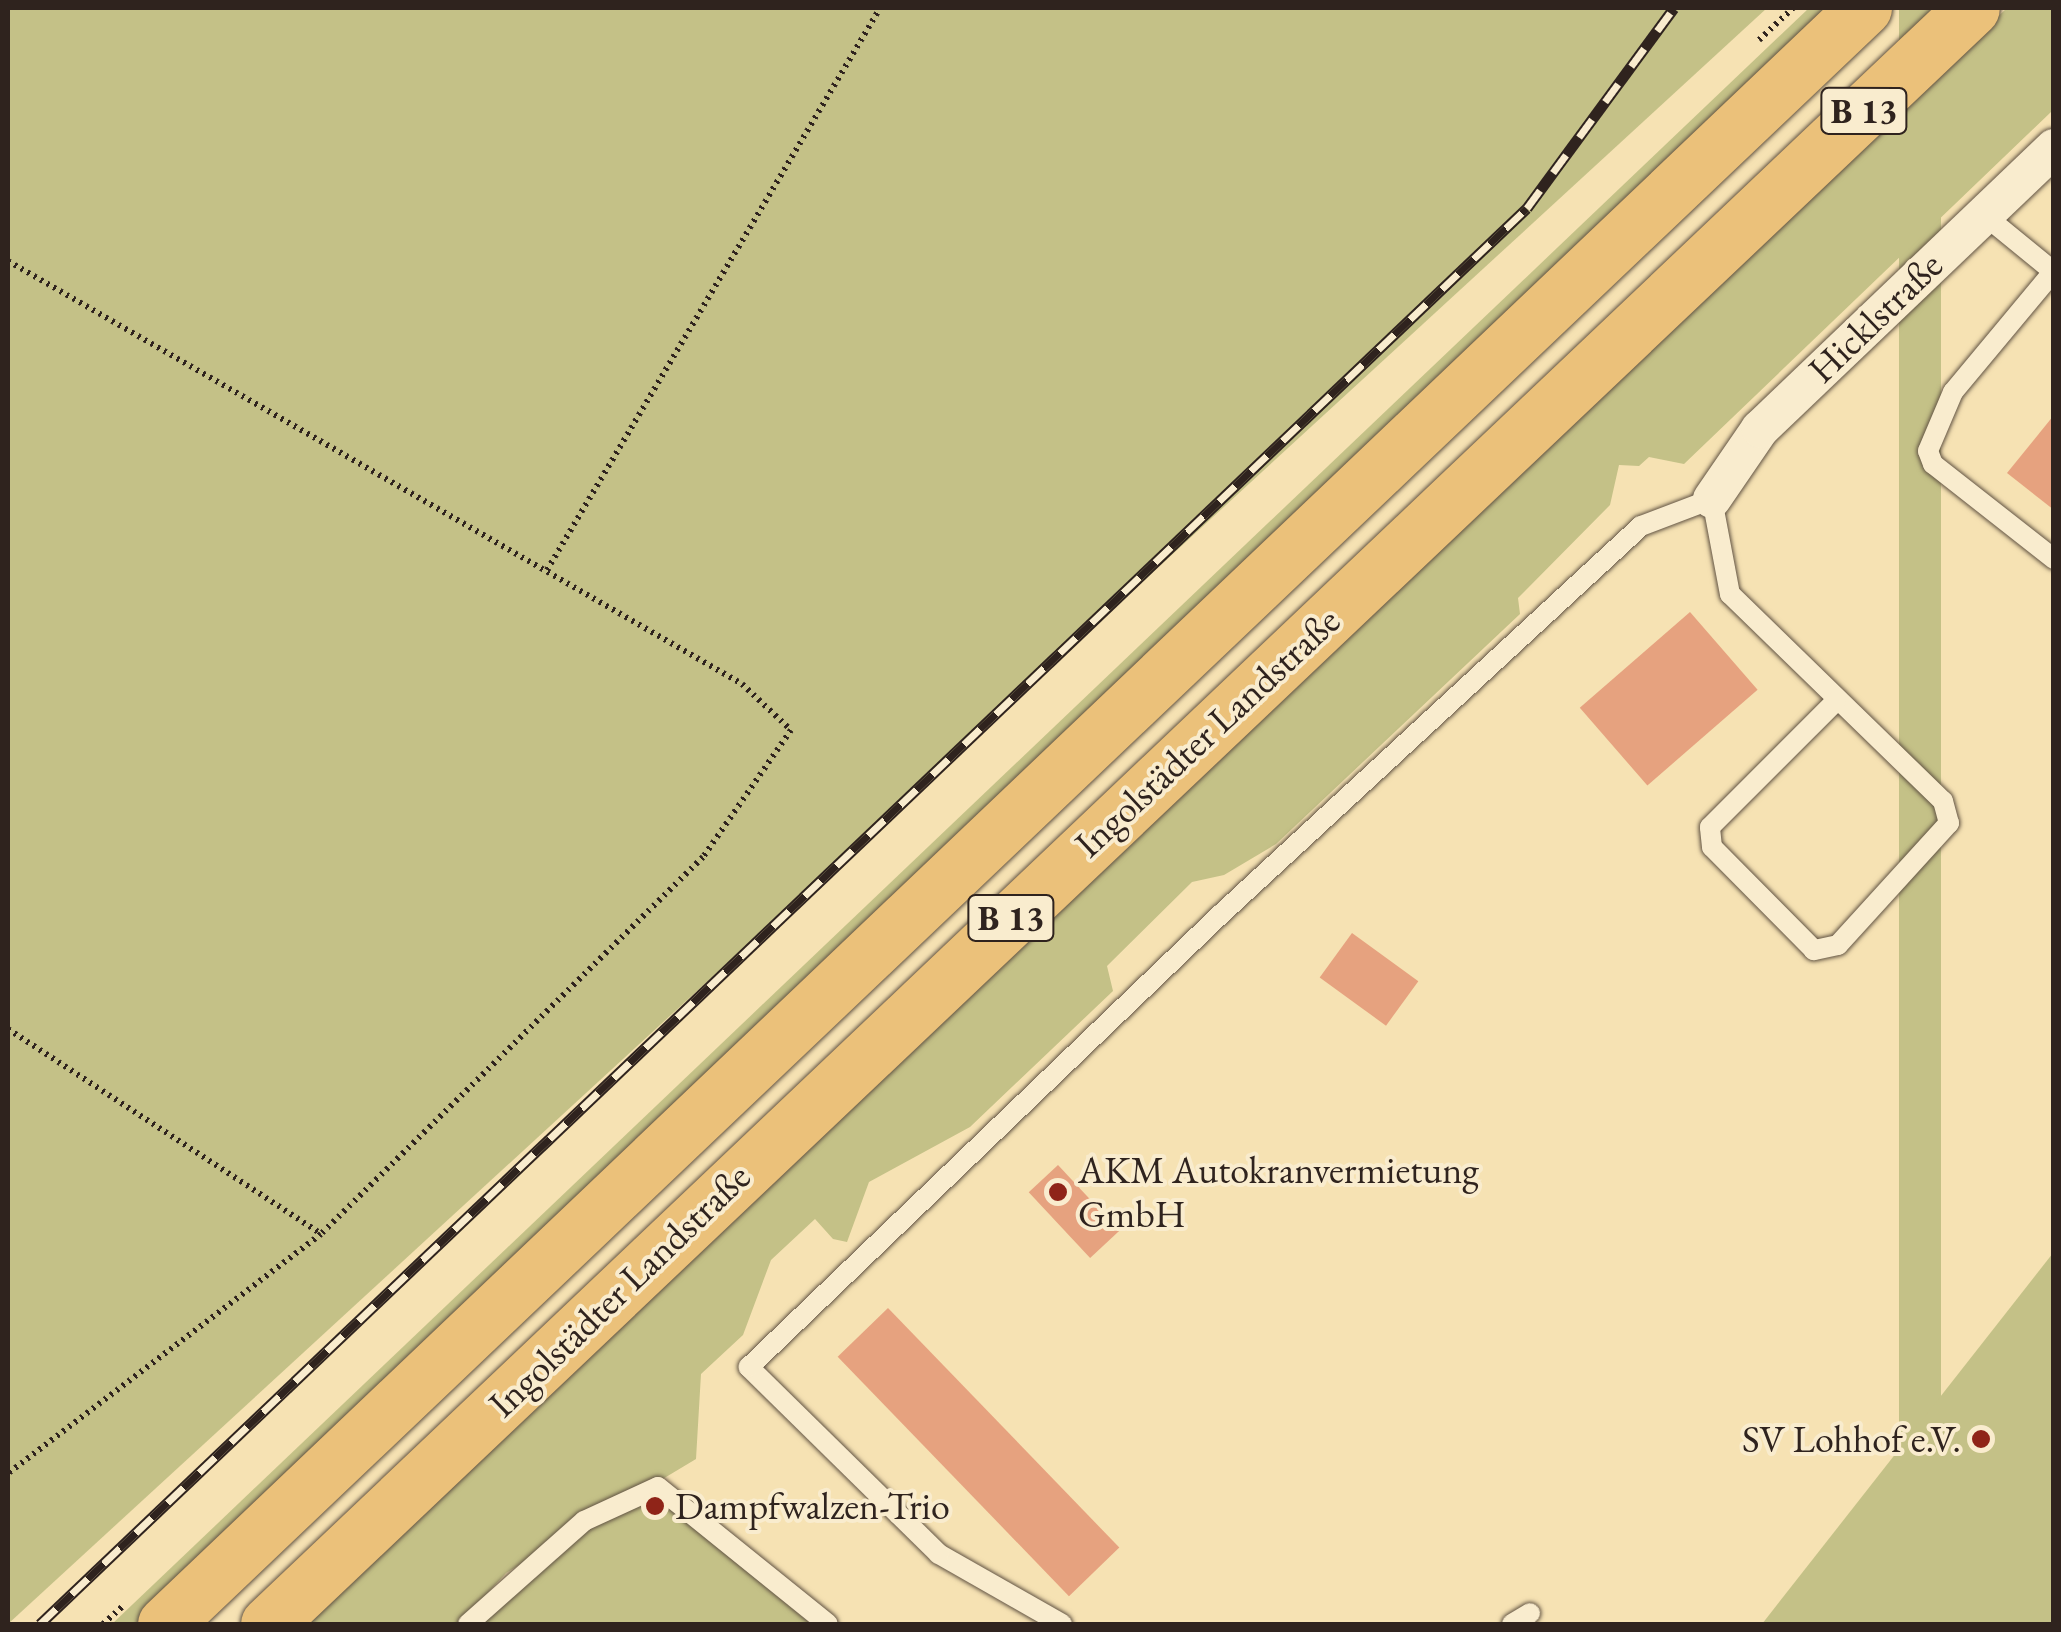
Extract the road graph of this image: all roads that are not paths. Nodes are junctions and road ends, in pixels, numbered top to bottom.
1 (1864, 8) edge
2 (1972, 8) edge
3 (2054, 148) edge
4 (1983, 214) junction
5 (2053, 272) edge
6 (1712, 499) junction
7 (2054, 559) edge
8 (1836, 701) junction
9 (165, 1624) edge
10 (268, 1624) edge
11 (468, 1624) edge
12 (828, 1624) edge
13 (1062, 1624) edge

1 - 9 main road, Ingolstädter Landstraße / B 13
2 - 10 main road, Ingolstädter Landstraße / B 13
3 - 4 street, Hicklstraße
4 - 5 lane
4 - 6 street, Hicklstraße
5 - 7 lane
6 - 8 lane
6 - 13 lane
8 - 8 lane
11 - 12 lane

